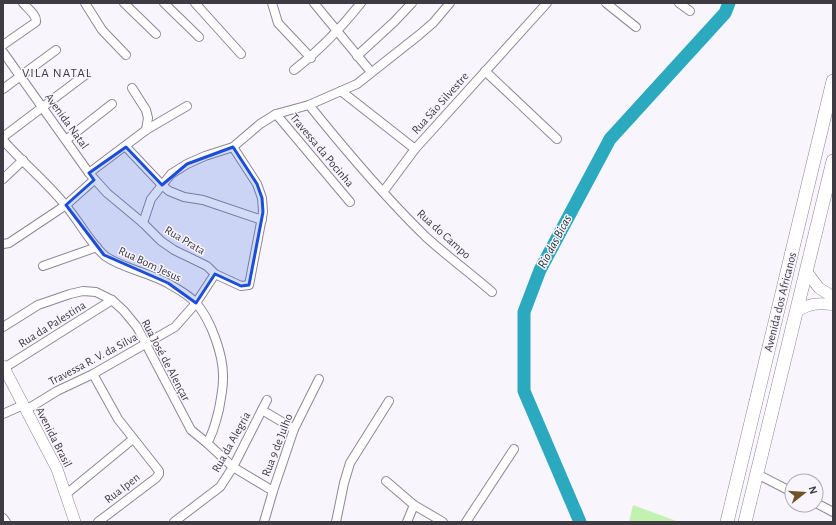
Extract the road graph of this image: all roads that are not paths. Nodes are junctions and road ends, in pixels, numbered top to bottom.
1 (23, 3) edge
2 (85, 3) edge
3 (124, 3) edge
4 (164, 3) edge
5 (195, 3) edge
6 (272, 3) edge
7 (314, 3) edge
8 (361, 3) edge
9 (412, 3) edge
10 (450, 3) edge
11 (547, 3) edge
12 (606, 3) edge
13 (679, 3) edge
14 (690, 11) dead end
15 (636, 27) dead end
16 (337, 31) junction
17 (156, 34) dead end
18 (199, 37) dead end
19 (3, 45) edge
20 (56, 50) dead end
21 (3, 52) edge
22 (241, 54) dead end
23 (126, 55) dead end
24 (357, 56) junction
25 (311, 58) junction
26 (294, 70) dead end
27 (485, 71) junction
28 (371, 72) junction
29 (84, 75) dead end
30 (20, 76) junction
31 (833, 81) edge
32 (132, 88) dead end
33 (3, 89) edge
34 (341, 91) junction
35 (112, 104) dead end
36 (309, 105) junction
37 (187, 106) dead end
38 (43, 108) junction
39 (276, 114) junction
40 (146, 130) junction
41 (557, 139) dead end
42 (66, 140) junction
43 (4, 143) edge
44 (126, 147) junction
45 (233, 147) junction
46 (415, 149) junction
47 (23, 160) junction
48 (833, 161) edge
49 (91, 176) junction
50 (3, 179) edge
51 (162, 185) junction
52 (383, 192) junction
53 (115, 200) joint
54 (350, 202) dead end
55 (66, 205) junction
56 (262, 220) junction
57 (800, 220) junction
58 (143, 223) junction
59 (815, 236) junction
60 (3, 244) edge
61 (97, 247) junction
62 (43, 266) dead end
63 (806, 271) junction
64 (215, 274) junction
65 (492, 292) dead end
66 (833, 297) edge
67 (112, 300) junction
68 (196, 303) junction
69 (833, 305) edge
70 (797, 311) junction
71 (3, 328) edge
72 (772, 337) junction
73 (146, 345) junction
74 (4, 371) edge
75 (782, 371) junction
76 (93, 374) junction
77 (319, 379) dead end
78 (267, 400) dead end
79 (389, 401) dead end
80 (24, 408) junction
81 (262, 410) junction
82 (3, 414) edge
83 (294, 429) junction
84 (133, 439) junction
85 (207, 443) junction
86 (514, 448) dead end
87 (233, 467) junction
88 (757, 474) junction
89 (386, 481) dead end
90 (784, 488) edge
91 (273, 491) junction
92 (65, 495) junction
93 (414, 505) junction
94 (824, 507) edge
95 (833, 512) edge
96 (3, 518) edge
97 (6, 522) edge
98 (75, 522) edge
99 (98, 522) edge
100 (174, 522) edge
101 (264, 522) edge
102 (336, 522) edge
103 (408, 522) edge
104 (444, 522) edge
105 (466, 522) edge
106 (727, 522) edge
107 (745, 522) edge

1 - 19 street
2 - 23 street
3 - 17 street
4 - 18 street
5 - 22 street
6 - 25 street
7 - 16 street
8 - 16 street
9 - 24 street
10 - 28 street
11 - 27 street, Rua São Silvestre
12 - 15 street
13 - 14 street
16 - 24 street
16 - 25 street
20 - 30 street
21 - 30 street, Avenida Natal
24 - 28 street
25 - 26 street
27 - 41 street
27 - 46 street, Rua São Silvestre
28 - 34 street
29 - 38 street
30 - 33 street
30 - 38 street, Avenida Natal
31 - 57 main road, Avenida dos Africanos
32 - 40 street
34 - 36 street
34 - 46 street, Rua São Silvestre
35 - 42 street
36 - 39 street
36 - 52 street, Rua do Campo
37 - 40 street
38 - 42 street, Avenida Natal
38 - 43 street
39 - 45 street
39 - 54 street, Travessa da Pocinha
40 - 44 street
42 - 49 street, Avenida Natal
43 - 47 street, Rua Bom Jesus
44 - 49 street
44 - 51 street
45 - 51 street
45 - 56 street
46 - 52 street
47 - 50 street
47 - 55 street, Rua Bom Jesus
48 - 59 main road, Avenida dos Africanos
49 - 53 street, Avenida Natal
49 - 55 street
51 - 56 street
51 - 58 street
52 - 65 street, Rua do Campo
53 - 58 street, Rua Prata
55 - 60 street
55 - 61 street, Rua Bom Jesus
56 - 64 street, Rua Prata
57 - 59 main road
57 - 72 main road, Avenida dos Africanos
58 - 64 street, Rua Prata
59 - 63 main road, Avenida dos Africanos
61 - 62 street
61 - 68 street, Rua Bom Jesus
63 - 66 street
63 - 70 main road, Avenida dos Africanos
64 - 68 street, Travessa R. V. da Silva
67 - 71 street, Rua José de Alençar
67 - 73 street, Rua José de Alençar
67 - 74 street, Rua da Palestina
68 - 73 street, Travessa R. V. da Silva
68 - 85 street, Rua Bom Jesus
69 - 70 street
70 - 75 main road, Avenida dos Africanos
72 - 75 main road
72 - 106 main road, Avenida dos Africanos
73 - 76 street, Travessa R. V. da Silva
73 - 85 street, Rua José de Alençar
74 - 80 street, Avenida Brasil
75 - 88 main road, Avenida dos Africanos
76 - 80 street, Travessa R. V. da Silva
76 - 84 street
77 - 83 street, Rua 9 de Julho
78 - 81 street, Rua da Alegria
79 - 102 street
80 - 82 street, Travessa R. V. da Silva
80 - 92 street, Avenida Brasil
81 - 83 street
81 - 87 street, Rua da Alegria
83 - 91 street, Rua 9 de Julho
84 - 92 street
84 - 99 street, Rua Ipen
85 - 87 street, Rua José de Alençar
86 - 105 street
87 - 91 street, Rua José de Alençar
87 - 100 street, Rua da Alegria
88 - 90 street
88 - 107 main road, Avenida dos Africanos
89 - 93 street
91 - 101 street, Rua 9 de Julho
92 - 98 street, Avenida Brasil
93 - 103 street
93 - 104 street
94 - 95 street
96 - 97 street

